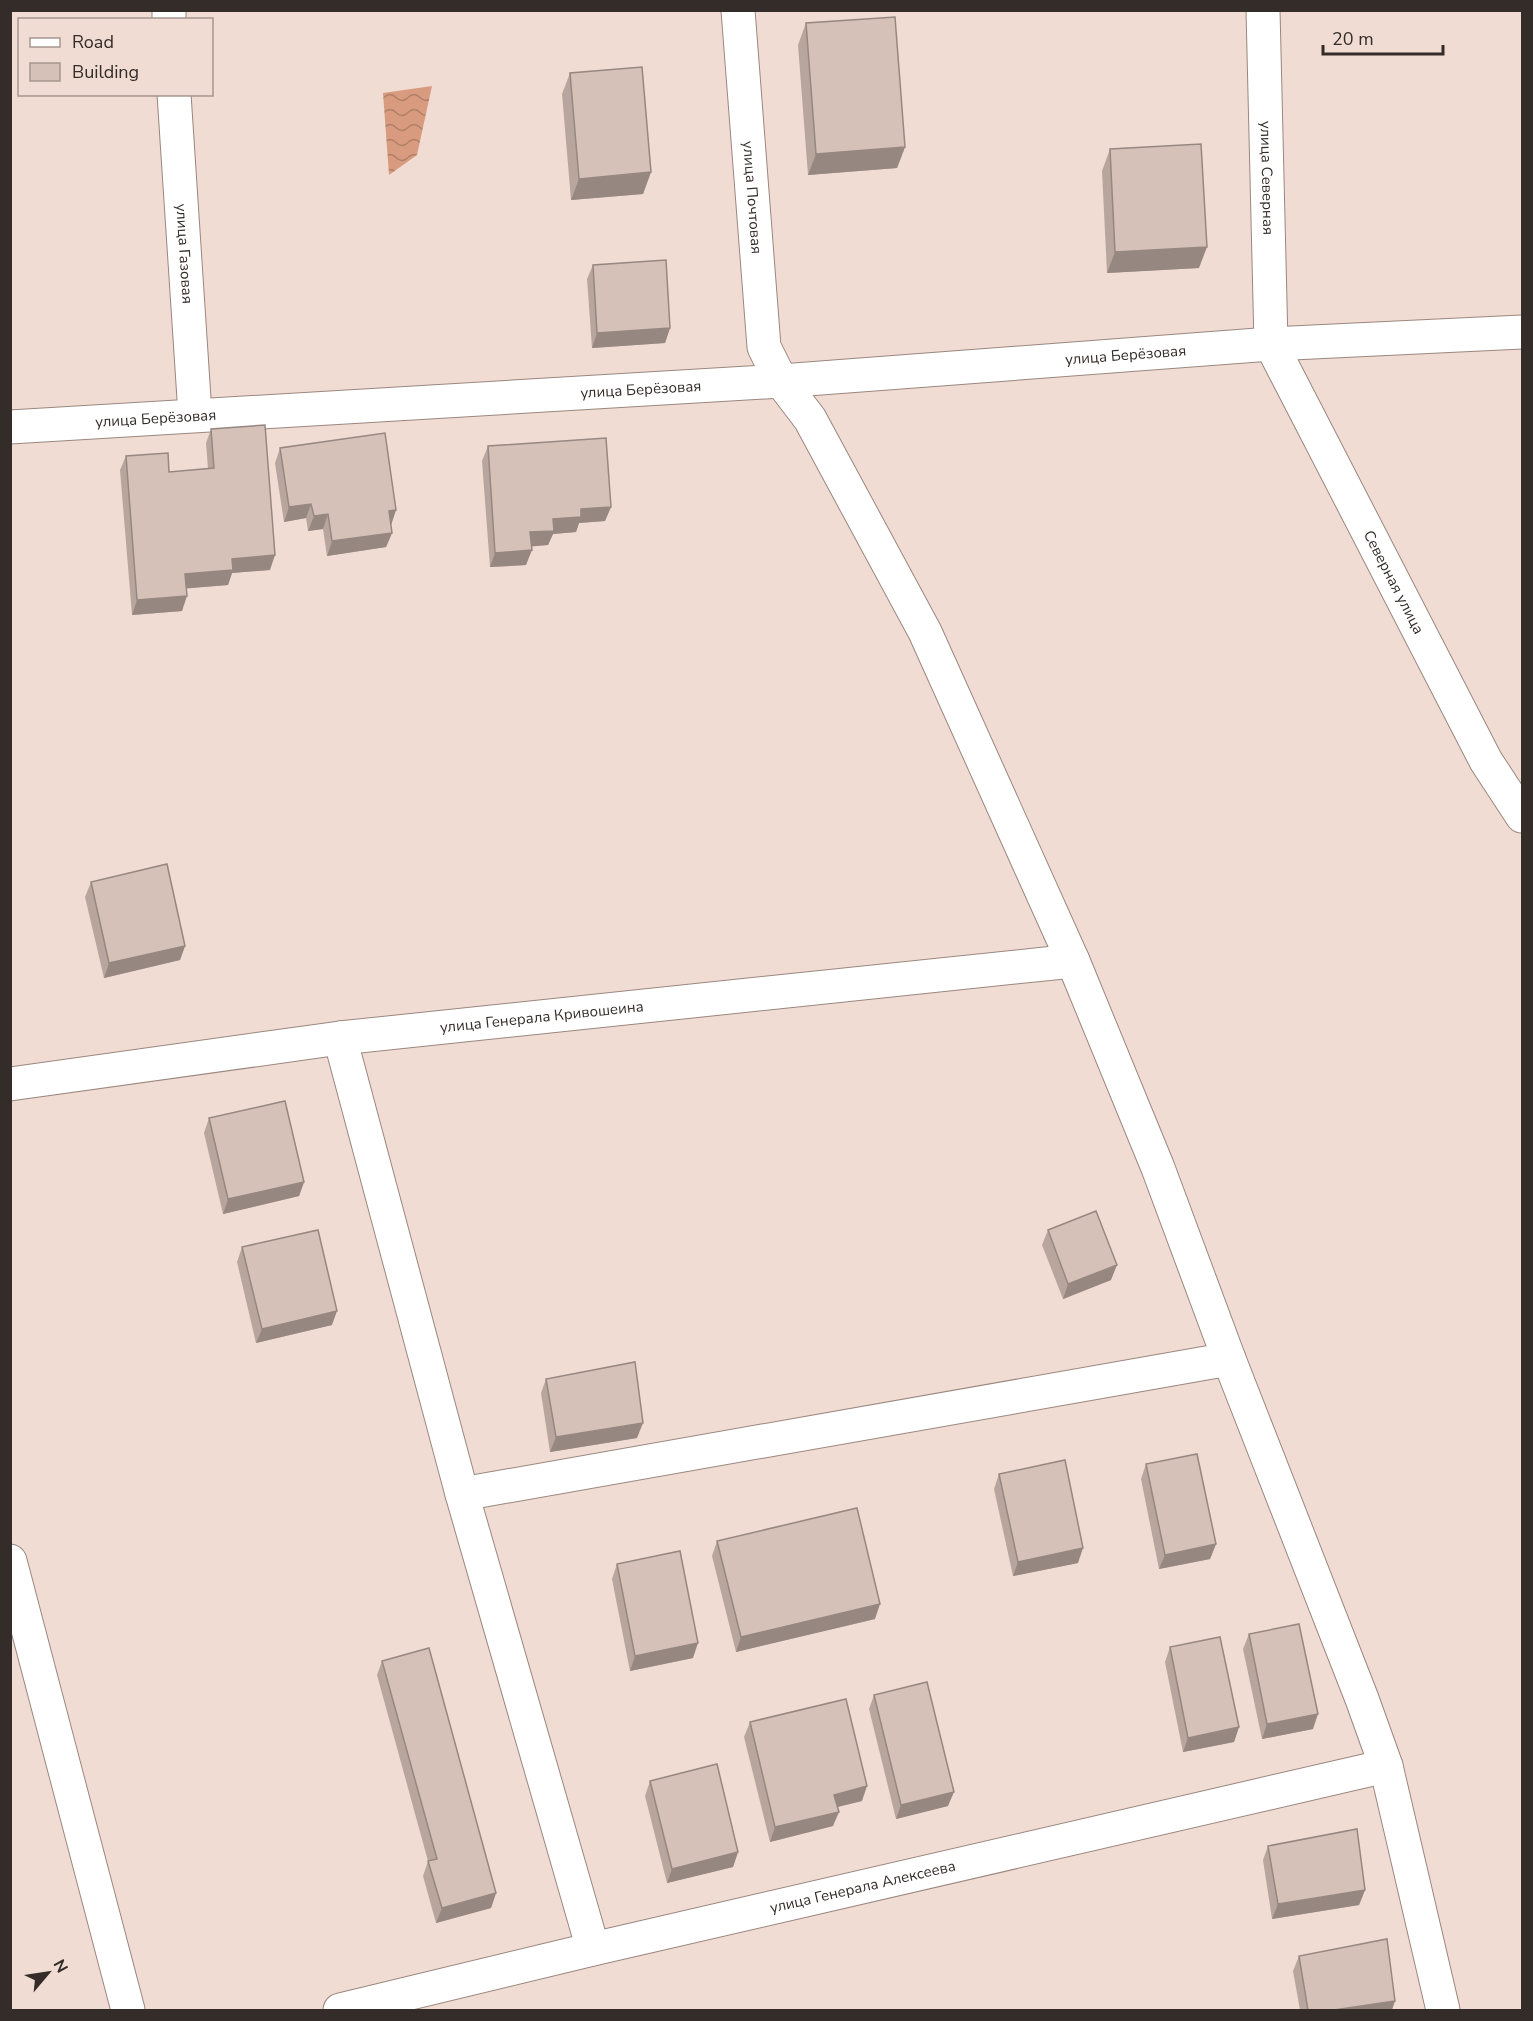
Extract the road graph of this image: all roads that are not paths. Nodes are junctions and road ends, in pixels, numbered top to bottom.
1 (738, 10) edge
2 (1263, 10) edge
3 (174, 96) edge
4 (1522, 332) edge
5 (1271, 344) junction
6 (781, 381) junction
7 (195, 414) junction
8 (10, 427) edge
9 (1522, 816) edge
10 (1073, 961) junction
11 (340, 1038) junction
12 (10, 1084) edge
13 (1229, 1359) junction
14 (462, 1494) junction
15 (10, 1561) edge
16 (1386, 1766) junction
17 (593, 1949) junction
18 (128, 2010) edge
19 (340, 2010) edge
20 (1443, 2010) edge

1 - 6 street, улица Почтовая
2 - 5 street, улица Северная
3 - 7 street, улица Газовая
4 - 5 street, улица Берёзовая
5 - 6 street, улица Берёзовая
5 - 9 street, Северная улица
6 - 7 street, улица Берёзовая
6 - 10 street, улица Почтовая
7 - 8 street, улица Берёзовая
10 - 11 street, улица Генерала Кривошеина
10 - 13 street, улица Почтовая
11 - 12 street, улица Генерала Кривошеина
11 - 14 street
13 - 14 street
13 - 16 street, улица Почтовая
14 - 17 street
15 - 18 street
16 - 17 street, улица Генерала Алексеева
16 - 20 street, улица Почтовая
17 - 19 street, улица Генерала Алексеева

